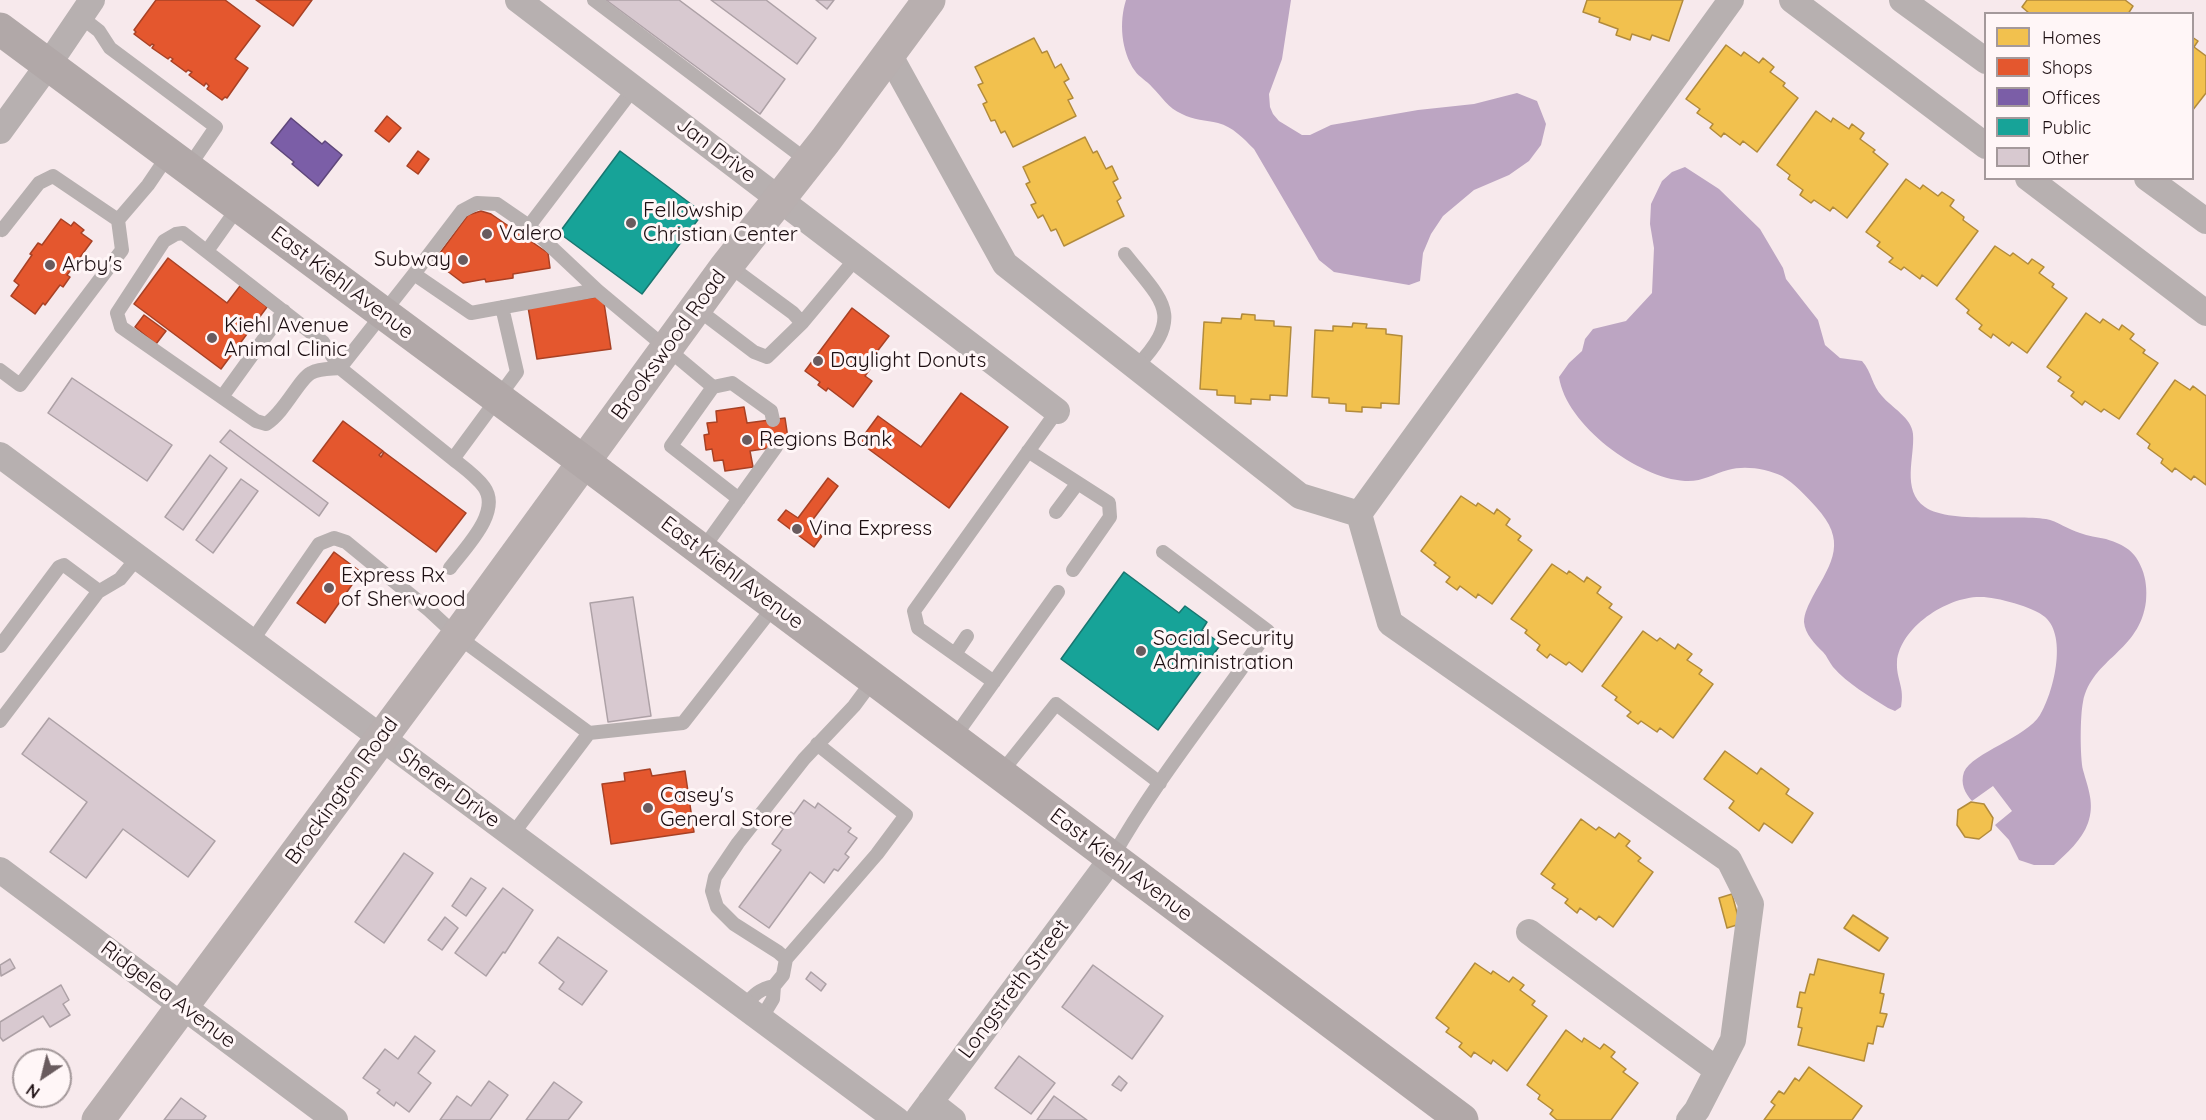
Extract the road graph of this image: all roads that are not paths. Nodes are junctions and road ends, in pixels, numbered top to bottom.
1 (518, 0) edge
2 (594, 0) edge
3 (929, 0) edge
4 (1731, 0) edge
5 (1792, 0) edge
6 (1902, 0) edge
7 (86, 8) edge
8 (0, 29) edge
9 (889, 54) junction
10 (1984, 60) edge
11 (48, 65) junction
12 (634, 88) junction
13 (0, 131) edge
14 (1984, 144) edge
15 (178, 161) junction
16 (809, 162) junction
17 (2031, 180) edge
18 (2150, 180) edge
19 (780, 199) junction
20 (239, 206) junction
21 (118, 220) junction
22 (2206, 221) edge
23 (530, 226) junction
24 (1, 231) edge
25 (207, 251) junction
26 (1125, 254) dead end
27 (857, 257) junction
28 (728, 265) junction
29 (414, 274) junction
30 (597, 290) junction
31 (502, 308) junction
32 (696, 308) junction
33 (284, 311) junction
34 (383, 313) junction
35 (2206, 313) edge
36 (802, 323) junction
37 (667, 348) junction
38 (340, 368) junction
39 (1136, 368) junction
40 (0, 370) edge
41 (713, 387) junction
42 (222, 397) junction
43 (498, 398) junction
44 (1057, 411) joint
45 (773, 420) dead end
46 (776, 447) dead end
47 (1028, 451) junction
48 (0, 455) edge
49 (453, 459) junction
50 (585, 462) junction
51 (1077, 484) junction
52 (739, 499) junction
53 (1056, 512) dead end
54 (1359, 514) junction
55 (702, 550) junction
56 (1163, 552) dead end
57 (138, 557) junction
58 (450, 568) dead end
59 (1073, 570) dead end
60 (99, 591) junction
61 (1058, 592) dead end
62 (774, 604) junction
63 (457, 636) junction
64 (967, 636) dead end
65 (252, 641) junction
66 (0, 646) edge
67 (955, 654) junction
68 (874, 679) junction
69 (994, 682) junction
70 (0, 721) edge
71 (589, 733) junction
72 (381, 738) junction
73 (953, 739) junction
74 (817, 744) junction
75 (1000, 774) junction
76 (1160, 783) junction
77 (512, 835) junction
78 (1112, 858) junction
79 (0, 870) edge
80 (1529, 932) dead end
81 (786, 959) junction
82 (774, 986) junction
83 (183, 1006) junction
84 (753, 1013) junction
85 (1717, 1070) junction
86 (923, 1111) edge
87 (98, 1120) edge
88 (335, 1120) edge
89 (897, 1120) edge
90 (953, 1120) edge
91 (1462, 1120) edge
92 (1689, 1120) edge

1 - 12 street, Jan Drive
2 - 16 lane
3 - 9 main road, Brookswood Road
4 - 54 street
5 - 14 street
6 - 10 street
7 - 11 street
7 - 15 lane
8 - 11 main road, East Kiehl Avenue
9 - 16 main road, Brookswood Road
9 - 39 street
11 - 13 street
11 - 15 main road, East Kiehl Avenue
12 - 19 street, Jan Drive
12 - 23 lane
15 - 20 main road, East Kiehl Avenue
15 - 21 lane
16 - 19 main road, Brookswood Road
17 - 35 street
18 - 22 street
19 - 27 street, Jan Drive
19 - 28 main road, Brookswood Road
20 - 25 lane
20 - 34 main road, East Kiehl Avenue
21 - 24 lane
21 - 40 lane
23 - 29 lane
23 - 30 lane
25 - 33 lane
25 - 42 lane
26 - 39 lane
27 - 36 lane
27 - 44 street, Jan Drive
28 - 32 main road, Brookswood Road
28 - 36 lane
29 - 31 lane
29 - 34 lane
30 - 31 lane
30 - 37 lane
31 - 43 lane
32 - 36 lane
32 - 37 main road, Brookswood Road
33 - 38 lane
33 - 42 lane
34 - 38 lane
34 - 43 main road, East Kiehl Avenue
37 - 41 lane
37 - 50 main road, Brookswood Road
38 - 42 lane
38 - 49 lane
39 - 54 street
41 - 45 lane
41 - 52 lane
43 - 49 lane
43 - 50 main road, East Kiehl Avenue
44 - 47 lane
46 - 52 lane
47 - 51 lane
47 - 67 lane
48 - 57 street, Sherer Drive
49 - 58 lane
50 - 55 main road, East Kiehl Avenue
50 - 63 main road, Brockington Road
51 - 53 lane
51 - 59 lane
52 - 55 lane
54 - 85 street
55 - 62 main road, East Kiehl Avenue
56 - 76 lane
57 - 60 lane
57 - 65 street, Sherer Drive
60 - 66 lane
60 - 70 lane
61 - 69 lane
62 - 68 main road, East Kiehl Avenue
62 - 71 lane
63 - 65 lane
63 - 71 lane
63 - 72 main road, Brockington Road
64 - 67 lane
65 - 72 street, Sherer Drive
67 - 69 lane
68 - 73 main road, East Kiehl Avenue
68 - 74 lane
69 - 73 lane
71 - 77 lane
72 - 77 street, Sherer Drive
72 - 83 main road, Brockington Road
73 - 75 main road, East Kiehl Avenue
74 - 81 lane
74 - 81 lane
75 - 76 lane
75 - 78 main road, East Kiehl Avenue
76 - 78 lane
77 - 84 street, Sherer Drive
78 - 86 street, Longstreth Street
78 - 91 main road, East Kiehl Avenue
79 - 83 street, Ridgelea Avenue
80 - 85 street
81 - 82 lane
82 - 84 lane
82 - 84 lane
83 - 87 main road, Brockington Road
83 - 88 street, Ridgelea Avenue
84 - 89 street, Sherer Drive
85 - 92 street
86 - 90 street

